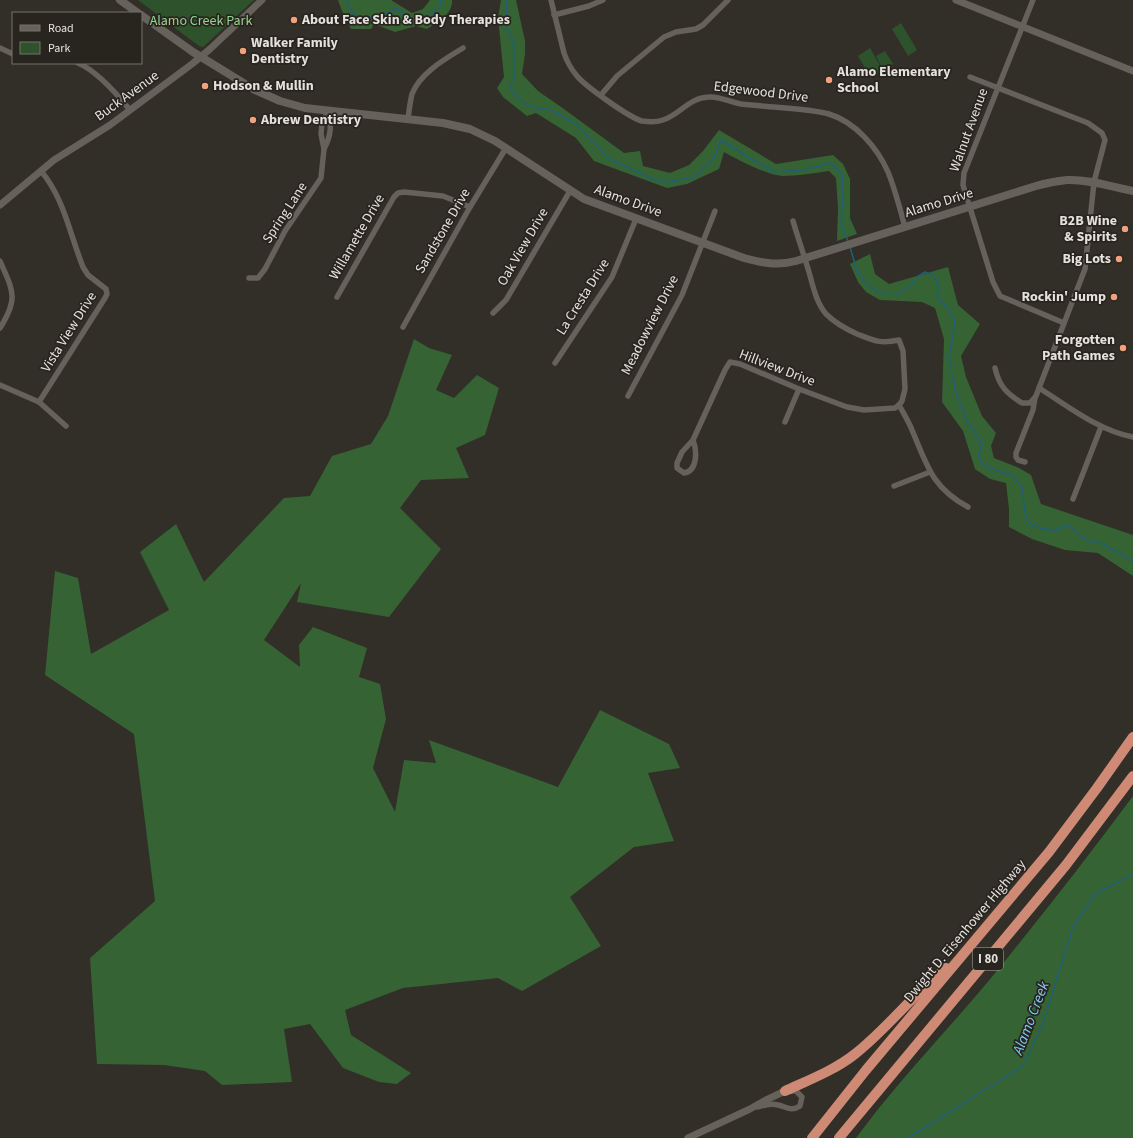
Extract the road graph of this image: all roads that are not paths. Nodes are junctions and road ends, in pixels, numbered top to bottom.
1 (120, 0) edge
2 (262, 0) edge
3 (551, 0) edge
4 (603, 0) edge
5 (728, 0) edge
6 (956, 0) edge
7 (1033, 0) edge
8 (137, 12) edge
9 (554, 15) junction
10 (142, 16) edge
11 (1022, 26) junction
12 (0, 48) edge
13 (464, 48) dead end
14 (12, 54) edge
15 (201, 57) junction
16 (80, 64) edge
17 (1133, 71) edge
18 (970, 77) dead end
19 (997, 88) junction
20 (602, 95) junction
21 (130, 110) junction
22 (328, 111) junction
23 (408, 119) junction
24 (506, 148) junction
25 (324, 149) junction
26 (41, 171) junction
27 (1094, 182) junction
28 (570, 191) junction
29 (1133, 191) edge
30 (0, 205) edge
31 (470, 207) junction
32 (969, 207) junction
33 (715, 211) dead end
34 (636, 218) junction
35 (793, 221) dead end
36 (905, 227) junction
37 (702, 242) junction
38 (805, 259) junction
39 (0, 261) edge
40 (249, 278) dead end
41 (337, 297) dead end
42 (493, 313) dead end
43 (1064, 323) junction
44 (403, 327) dead end
45 (0, 328) edge
46 (554, 363) dead end
47 (995, 368) dead end
48 (0, 385) edge
49 (1039, 388) junction
50 (799, 389) junction
51 (628, 396) dead end
52 (1036, 396) junction
53 (39, 402) junction
54 (899, 405) junction
55 (785, 422) dead end
56 (66, 426) dead end
57 (1101, 428) junction
58 (1133, 437) edge
59 (693, 440) junction
60 (1025, 462) dead end
61 (930, 472) junction
62 (894, 486) dead end
63 (1073, 499) dead end
64 (968, 507) dead end
65 (1133, 737) edge
66 (1133, 776) edge
67 (963, 954) junction
68 (785, 1091) junction
69 (750, 1109) junction
70 (688, 1138) edge
71 (812, 1138) edge
72 (839, 1138) edge

1 - 8 main road
2 - 15 street, Buck Avenue
3 - 9 street, Edgewood Drive
4 - 9 street
5 - 20 street
6 - 11 street
7 - 11 street, Walnut Avenue
9 - 20 street, Edgewood Drive
10 - 15 main road, Alamo Drive
11 - 17 street
11 - 19 street, Walnut Avenue
12 - 14 street
13 - 23 street
15 - 21 street, Buck Avenue
15 - 22 main road, Alamo Drive
16 - 21 street
18 - 19 street
19 - 27 street
19 - 32 street, Walnut Avenue
20 - 36 street, Edgewood Drive
21 - 26 street, Buck Avenue
22 - 23 main road, Alamo Drive
22 - 25 street, Spring Lane
22 - 25 street, Spring Lane
23 - 24 main road, Alamo Drive
24 - 28 main road, Alamo Drive
24 - 31 street, Sandstone Drive
25 - 40 street, Spring Lane
26 - 30 street, Buck Avenue
26 - 53 street, Vista View Drive
27 - 29 main road, Alamo Drive
27 - 32 main road, Alamo Drive
27 - 43 street
28 - 34 main road, Alamo Drive
28 - 42 street, Oak View Drive
31 - 41 street, Willamette Drive
31 - 44 street, Sandstone Drive
32 - 36 main road, Alamo Drive
32 - 43 street, Walnut Avenue
33 - 37 street, Meadowview Drive
34 - 37 main road, Alamo Drive
34 - 46 street, La Cresta Drive
35 - 38 street
36 - 38 main road, Alamo Drive
37 - 38 main road, Alamo Drive
37 - 51 street, Meadowview Drive
38 - 54 street
39 - 45 street
43 - 49 street
47 - 52 street
48 - 53 street
49 - 52 street
49 - 57 street
50 - 54 street, Hillview Drive
50 - 55 street
50 - 59 street, Hillview Drive
52 - 60 street
53 - 56 street
54 - 61 street
57 - 58 street
57 - 63 street
59 - 59 street
61 - 62 street
61 - 64 street
65 - 67 highway, Dwight D. Eisenhower Highway / I 80
66 - 72 highway, I 80
67 - 68 highway
67 - 71 highway, Dwight D. Eisenhower Highway / I 80
68 - 69 street
68 - 69 street
69 - 70 street

